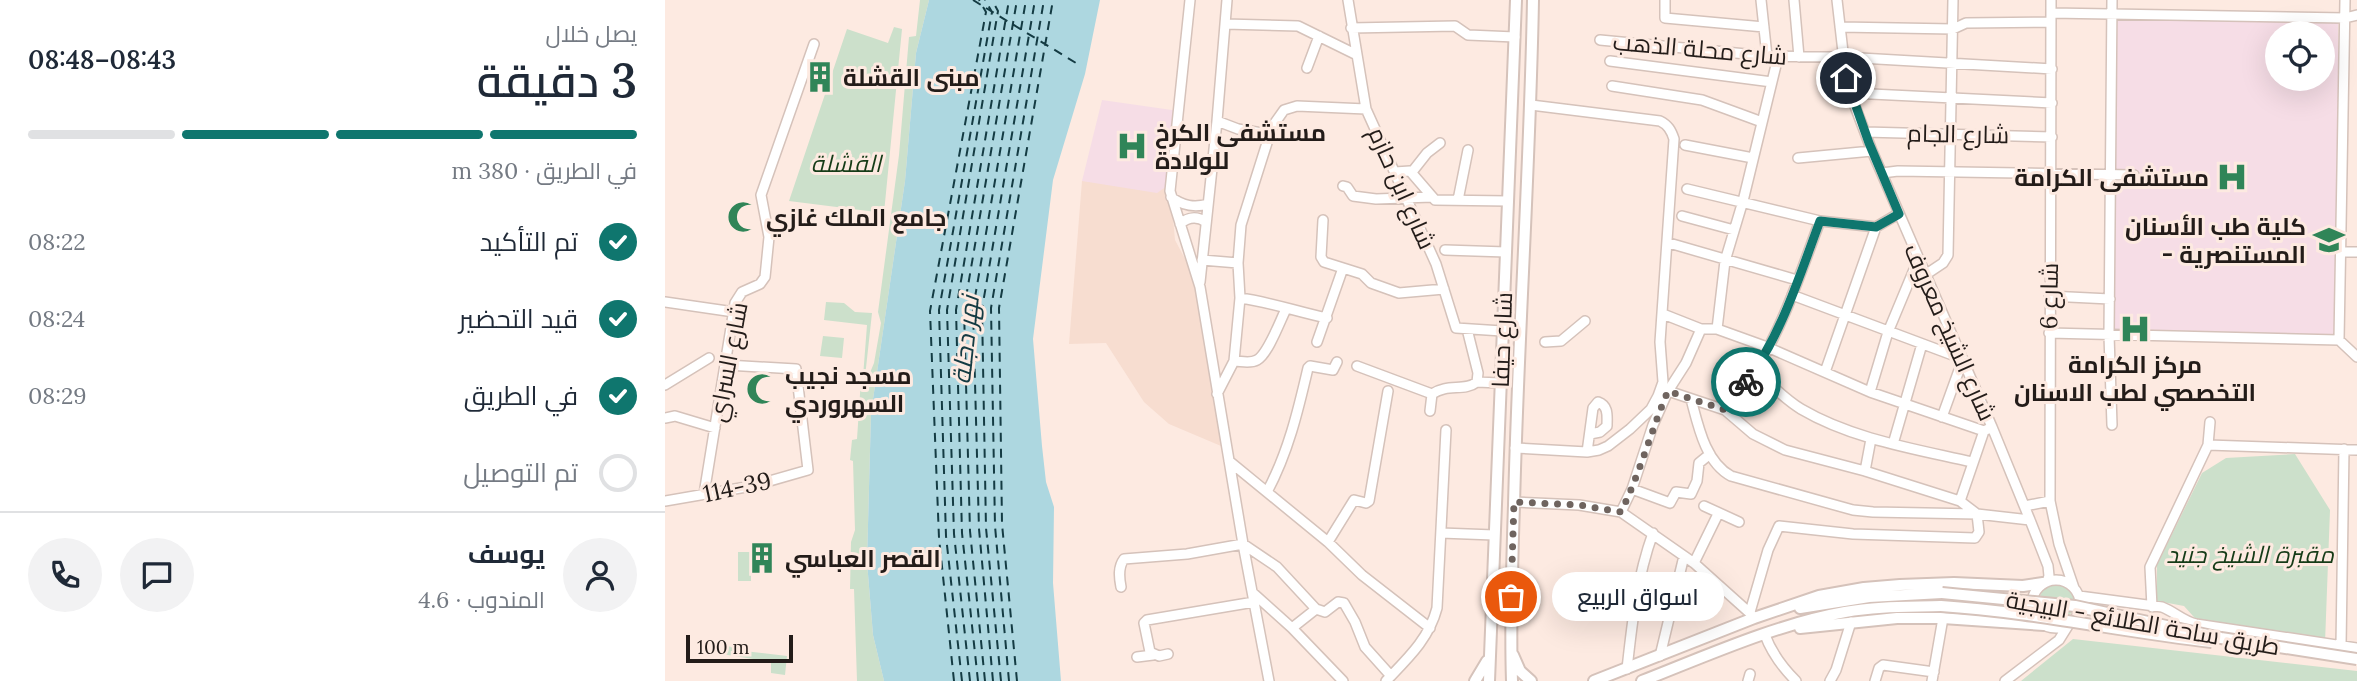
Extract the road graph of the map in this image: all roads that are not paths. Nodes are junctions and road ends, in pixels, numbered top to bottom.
1 (1190, 0) edge
2 (1227, 0) edge
3 (1348, 0) edge
4 (1516, 0) edge
5 (1533, 0) edge
6 (1665, 0) edge
7 (1761, 0) edge
8 (1794, 0) edge
9 (1837, 0) edge
10 (1953, 0) edge
11 (2051, 0) edge
12 (2112, 0) edge
13 (2346, 0) edge
14 (2111, 13) junction
15 (2357, 15) edge
16 (2051, 18) junction
17 (2345, 18) junction
18 (1225, 24) junction
19 (1764, 27) junction
20 (1840, 27) junction
21 (1351, 28) junction
22 (1953, 29) junction
23 (1319, 36) junction
24 (1515, 37) junction
25 (1600, 40) dead end
26 (814, 44) dead end
27 (1355, 54) junction
28 (1767, 56) junction
29 (1778, 57) junction
30 (1799, 57) junction
31 (1843, 57) junction
32 (1610, 61) dead end
33 (1952, 63) junction
34 (1307, 68) dead end
35 (2052, 69) junction
36 (1772, 82) junction
37 (1612, 86) dead end
38 (1851, 93) junction
39 (1952, 97) junction
40 (2052, 103) junction
41 (1531, 105) junction
42 (1366, 109) junction
43 (1217, 121) junction
44 (1762, 121) junction
45 (1865, 132) junction
46 (1268, 134) junction
47 (1951, 134) junction
48 (2052, 137) junction
49 (1440, 143) dead end
50 (1685, 145) dead end
51 (1468, 150) dead end
52 (1872, 151) junction
53 (1753, 158) junction
54 (1798, 158) dead end
55 (1395, 172) junction
56 (1412, 172) junction
57 (1950, 172) junction
58 (1882, 173) junction
59 (2051, 175) junction
60 (2134, 175) dead end
61 (2110, 176) junction
62 (1343, 186) dead end
63 (1687, 189) dead end
64 (1171, 197) junction
65 (1407, 197) junction
66 (1432, 197) junction
67 (1458, 200) junction
68 (1508, 201) junction
69 (1743, 201) junction
70 (1208, 204) junction
71 (1899, 214) junction
72 (1682, 216) dead end
73 (1323, 220) dead end
74 (1820, 221) junction
75 (1206, 222) junction
76 (1179, 224) junction
77 (1876, 227) junction
78 (1734, 230) junction
79 (1669, 243) junction
80 (1445, 250) dead end
81 (1506, 252) junction
82 (2340, 252) junction
83 (2357, 252) edge
84 (1202, 260) junction
85 (1918, 260) junction
86 (1725, 261) junction
87 (1238, 264) junction
88 (1343, 268) junction
89 (1925, 275) junction
90 (1797, 280) junction
91 (1200, 287) junction
92 (1444, 289) junction
93 (1792, 295) junction
94 (2049, 296) junction
95 (1240, 298) junction
96 (2110, 299) junction
97 (665, 302) edge
98 (1286, 309) junction
99 (734, 313) junction
100 (1663, 314) junction
101 (1844, 316) junction
102 (1327, 318) junction
103 (1585, 321) dead end
104 (1467, 329) junction
105 (1701, 329) junction
106 (1717, 329) junction
107 (1502, 331) junction
108 (1888, 332) junction
109 (2049, 333) junction
110 (2109, 335) junction
111 (2339, 340) junction
112 (1317, 342) dead end
113 (1545, 342) dead end
114 (1922, 344) junction
115 (1767, 347) junction
116 (2357, 357) edge
117 (709, 358) dead end
118 (1963, 359) junction
119 (1234, 361) junction
120 (1337, 362) dead end
121 (727, 365) junction
122 (1357, 366) dead end
123 (1755, 371) junction
124 (1825, 372) junction
125 (1477, 382) junction
126 (1500, 383) junction
127 (665, 385) edge
128 (1388, 391) dead end
129 (1668, 391) junction
130 (1870, 392) junction
131 (1432, 394) junction
132 (1217, 395) junction
133 (1691, 399) junction
134 (1904, 404) junction
135 (1725, 410) junction
136 (1430, 411) dead end
137 (1943, 417) junction
138 (665, 418) edge
139 (2210, 422) dead end
140 (2112, 425) dead end
141 (715, 428) junction
142 (1988, 429) junction
143 (1446, 430) dead end
144 (1590, 434) dead end
145 (1871, 439) junction
146 (1893, 444) junction
147 (2208, 446) junction
148 (1515, 448) junction
149 (2344, 449) junction
150 (2357, 450) edge
151 (1587, 452) junction
152 (1710, 454) junction
153 (1229, 461) junction
154 (1972, 462) junction
155 (1865, 471) junction
156 (1632, 489) junction
157 (1266, 492) junction
158 (704, 494) junction
159 (665, 501) edge
160 (1960, 501) junction
161 (2050, 501) junction
162 (1514, 502) junction
163 (1704, 506) dead end
164 (2025, 506) junction
165 (1621, 512) junction
166 (1718, 514) junction
167 (1977, 514) junction
168 (2030, 520) junction
169 (1739, 522) dead end
170 (1441, 533) junction
171 (1653, 533) junction
172 (1495, 535) junction
173 (1328, 542) junction
174 (1243, 544) junction
175 (1684, 556) junction
176 (1693, 563) junction
177 (2045, 582) junction
178 (1121, 587) dead end
179 (2077, 592) junction
180 (1254, 597) junction
181 (2152, 607) junction
182 (1317, 609) junction
183 (1755, 615) junction
184 (1943, 618) junction
185 (1851, 622) junction
186 (2070, 623) junction
187 (2046, 625) junction
188 (1292, 628) junction
189 (1430, 628) junction
190 (1769, 634) junction
191 (2341, 646) junction
192 (2357, 648) edge
193 (1511, 649) junction
194 (1490, 651) junction
195 (2042, 651) junction
196 (1168, 654) dead end
197 (1153, 655) junction
198 (1660, 656) junction
199 (1137, 657) dead end
200 (2357, 660) edge
201 (1627, 669) junction
202 (1933, 677) edge
203 (1388, 678) edge
204 (1269, 681) edge
205 (1343, 681) edge
206 (1475, 681) edge
207 (1489, 681) edge
208 (1512, 681) edge
209 (1531, 681) edge
210 (1594, 681) edge
211 (1642, 681) edge
212 (1796, 681) edge
213 (1830, 681) edge
214 (1875, 681) edge
215 (2005, 681) edge

1 - 64 street
2 - 18 street
3 - 21 street, شارع ابن حازم
4 - 24 main road, شارع حيفا
5 - 41 main road, شارع حيفا
6 - 19 street
7 - 19 street
8 - 30 street
9 - 20 street, شارع الشيخ معروف
10 - 22 street
11 - 16 street, شارع 6
12 - 14 street
13 - 17 street
14 - 16 street
14 - 17 street
14 - 61 street
15 - 17 street
16 - 22 street
16 - 35 street, شارع 6
17 - 82 street
18 - 23 street
18 - 43 street
19 - 28 street
20 - 22 street
20 - 31 street, شارع الشيخ معروف
21 - 24 street
21 - 27 street, شارع ابن حازم
22 - 33 street
23 - 27 street
23 - 34 street
24 - 68 main road, شارع حيفا
25 - 28 street, شارع محلة الذهب
26 - 99 street, شارع السراي
27 - 42 street, شارع ابن حازم
28 - 29 street, شارع محلة الذهب
29 - 30 street, شارع محلة الذهب
29 - 36 street
30 - 31 street, شارع محلة الذهب
31 - 33 street, شارع محلة الذهب
31 - 38 street, شارع الشيخ معروف
32 - 36 street
33 - 35 street, شارع محلة الذهب
33 - 39 street
35 - 40 street, شارع 6
36 - 44 street
37 - 44 street
38 - 39 street
38 - 45 street, شارع الشيخ معروف
39 - 40 street
39 - 47 street
40 - 48 street, شارع 6
41 - 79 street
41 - 148 main road, شارع حيفا
42 - 46 street
42 - 55 street, شارع ابن حازم
43 - 46 street
43 - 70 street
44 - 53 street
45 - 47 street, شارع الجام
45 - 52 street, شارع الشيخ معروف
46 - 87 street
47 - 48 street, شارع الجام
47 - 57 street
48 - 59 street, شارع 6
49 - 56 street
50 - 53 street
51 - 67 street
52 - 54 street
52 - 58 street, شارع الشيخ معروف
53 - 69 street
55 - 56 street
55 - 65 street, شارع ابن حازم
56 - 66 street
57 - 58 street
57 - 59 street
57 - 89 street
58 - 71 street, شارع الشيخ معروف
59 - 61 street
59 - 94 street, شارع 6
60 - 61 street
61 - 96 street
62 - 65 street
63 - 69 street
64 - 70 street
64 - 76 street
65 - 66 street
65 - 92 street, شارع ابن حازم
66 - 67 street
67 - 68 street
68 - 81 main road, شارع حيفا
69 - 74 street
69 - 78 street
70 - 75 street
71 - 77 street
71 - 85 street, شارع الشيخ معروف
72 - 78 street
73 - 88 street
74 - 77 street
74 - 90 street
75 - 76 street
75 - 84 street
76 - 91 street
77 - 101 street
78 - 86 street
79 - 86 street
79 - 100 street
80 - 81 street
81 - 107 main road, شارع حيفا
82 - 83 street
82 - 111 street
84 - 87 street
84 - 91 street
85 - 89 street, شارع الشيخ معروف
85 - 108 street
86 - 90 street
86 - 106 street
87 - 95 street
88 - 92 street
88 - 102 street
89 - 118 street, شارع الشيخ معروف
90 - 93 street
91 - 132 street
92 - 104 street, شارع ابن حازم
93 - 101 street
93 - 115 street
94 - 96 street
94 - 109 street, شارع 6
95 - 98 street
95 - 119 street
96 - 110 street
97 - 99 street
98 - 102 street
98 - 119 street
99 - 121 street, شارع السراي
100 - 105 street
100 - 151 street
101 - 108 street
101 - 124 street
102 - 112 street
103 - 113 street
104 - 107 street
104 - 125 street
105 - 106 street
105 - 129 street
106 - 115 street
107 - 126 main road, شارع حيفا
108 - 114 street
108 - 130 street
109 - 110 street
109 - 161 street, شارع 6
110 - 111 street
110 - 140 street
111 - 116 street
114 - 118 street
114 - 134 street
115 - 123 street
115 - 124 street
117 - 127 street
118 - 137 street
118 - 142 street, شارع الشيخ معروف
119 - 132 street
120 - 157 street
121 - 141 street, شارع السراي
121 - 158 street, 114-39
122 - 131 street
123 - 135 street
123 - 145 street
124 - 130 street
125 - 126 street
125 - 131 street
126 - 172 main road, شارع حيفا
128 - 173 street
129 - 133 street
129 - 156 street
130 - 134 street
131 - 136 street
132 - 153 street
133 - 135 street
133 - 152 street
134 - 137 street
134 - 146 street
135 - 155 street
137 - 142 street
138 - 141 street
139 - 147 street
141 - 158 street, شارع السراي
142 - 154 street
142 - 164 street, شارع الشيخ معروف
143 - 170 street
144 - 151 street
145 - 146 street
145 - 155 street
146 - 154 street
147 - 149 street
147 - 181 street
148 - 151 street
148 - 162 main road, شارع حيفا
149 - 150 street
149 - 191 street
152 - 156 street
152 - 167 street
153 - 157 street
153 - 174 street
154 - 160 street
155 - 160 street
156 - 165 street
157 - 173 street
158 - 159 street, 114-39
160 - 167 street
161 - 164 street
161 - 179 street, شارع 6
162 - 165 street
162 - 193 main road, شارع حيفا
163 - 166 street
164 - 168 street, شارع الشيخ معروف
165 - 171 street
166 - 169 street
166 - 176 street
167 - 168 street
167 - 183 street
168 - 177 street, شارع الشيخ معروف
170 - 172 street
170 - 189 street
171 - 175 street
171 - 201 street
172 - 194 main road, شارع حيفا
173 - 189 street
174 - 178 street
174 - 180 street
174 - 182 street
175 - 176 street
175 - 198 street
176 - 183 street
177 - 179 street
177 - 183 main road
177 - 187 street
179 - 181 street
179 - 186 street
180 - 188 street
180 - 197 street
180 - 204 street
181 - 191 street
182 - 188 street
182 - 203 street
183 - 198 main road
183 - 200 main road, طريق ساحة الطلائع - البيجية, bridge
184 - 185 main road
184 - 187 main road
184 - 202 street
185 - 190 main road
185 - 213 street
186 - 187 street
186 - 195 street
187 - 195 street
188 - 205 street
189 - 203 street
190 - 200 main road, طريق ساحة الطلائع - البيجية, bridge
190 - 211 main road
190 - 212 street
191 - 192 street
193 - 208 main road, شارع حيفا
193 - 209 main road
194 - 206 main road
194 - 207 main road, شارع حيفا
195 - 215 street
196 - 197 street
197 - 199 street
198 - 201 main road
201 - 210 main road
202 - 214 street

